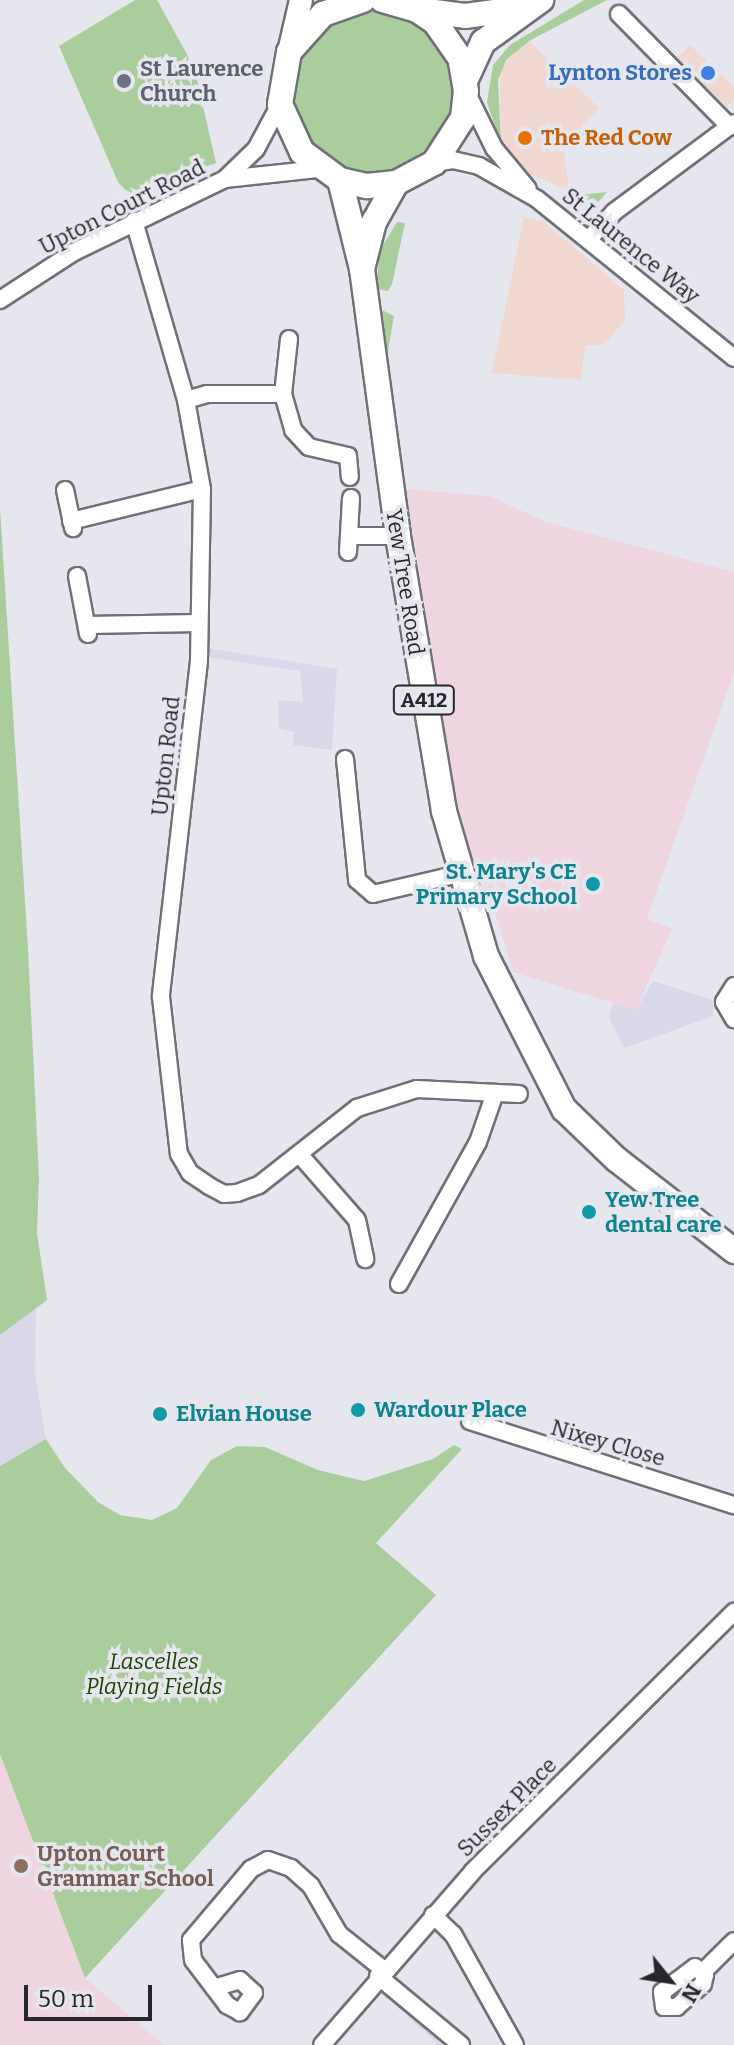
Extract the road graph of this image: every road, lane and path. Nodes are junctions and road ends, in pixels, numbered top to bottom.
1 (301, 0) edge
2 (363, 0) edge
3 (382, 0) edge
4 (393, 0) edge
5 (534, 4) edge
6 (417, 10) junction
7 (619, 14) dead end
8 (289, 52) junction
9 (466, 85) junction
10 (280, 104) junction
11 (732, 125) edge
12 (434, 163) junction
13 (330, 174) junction
14 (225, 179) junction
15 (396, 183) junction
16 (537, 199) junction
17 (134, 221) junction
18 (588, 240) junction
19 (362, 269) junction
20 (0, 300) edge
21 (289, 339) dead end
22 (734, 358) edge
23 (283, 394) junction
24 (186, 400) junction
25 (350, 477) dead end
26 (202, 489) junction
27 (65, 490) dead end
28 (351, 498) dead end
29 (398, 536) junction
30 (77, 576) dead end
31 (199, 623) junction
32 (345, 759) dead end
33 (459, 874) junction
34 (734, 986) edge
35 (734, 1019) edge
36 (495, 1093) junction
37 (519, 1094) dead end
38 (300, 1155) junction
39 (734, 1251) edge
40 (365, 1259) dead end
41 (399, 1284) dead end
42 (470, 1421) dead end
43 (734, 1505) edge
44 (734, 1612) edge
45 (433, 1915) junction
46 (734, 1941) edge
47 (704, 1971) dead end
48 (381, 1973) junction
49 (214, 1988) dead end
50 (322, 2045) edge
51 (461, 2045) edge
52 (515, 2045) edge

1 - 8 main road
2 - 8 main road
3 - 4 main road
4 - 6 main road
5 - 6 main road
5 - 9 main road
6 - 9 main road
7 - 11 street
8 - 10 main road
9 - 12 main road
9 - 16 street, St Laurence Way
10 - 13 main road
10 - 14 street, Upton Court Road
11 - 18 street
12 - 15 main road
12 - 16 street, St Laurence Way
13 - 14 street, Upton Court Road
13 - 15 main road
13 - 19 main road, Yew Tree Road / A412
14 - 17 street, Upton Court Road
15 - 19 main road, Yew Tree Road / A412
16 - 18 street, St Laurence Way
17 - 20 street, Upton Court Road
17 - 24 street, Upton Road
18 - 22 street, St Laurence Way
19 - 29 main road, Yew Tree Road / A412
21 - 23 street
23 - 24 street
23 - 25 street
24 - 26 street, Upton Road
26 - 27 street
26 - 31 street, Upton Road
28 - 29 street
29 - 33 main road, Yew Tree Road / A412
30 - 31 street
31 - 38 street, Upton Road
32 - 33 street
33 - 39 main road, Yew Tree Road / A412
34 - 35 street
36 - 37 street, Upton Road
36 - 38 street, Upton Road
36 - 41 street
38 - 40 street
42 - 43 street, Nixey Close
44 - 45 street, Sussex Place
45 - 48 street, Sussex Place
45 - 52 street
46 - 47 street
48 - 49 street
48 - 50 street, Sussex Place
48 - 51 street

